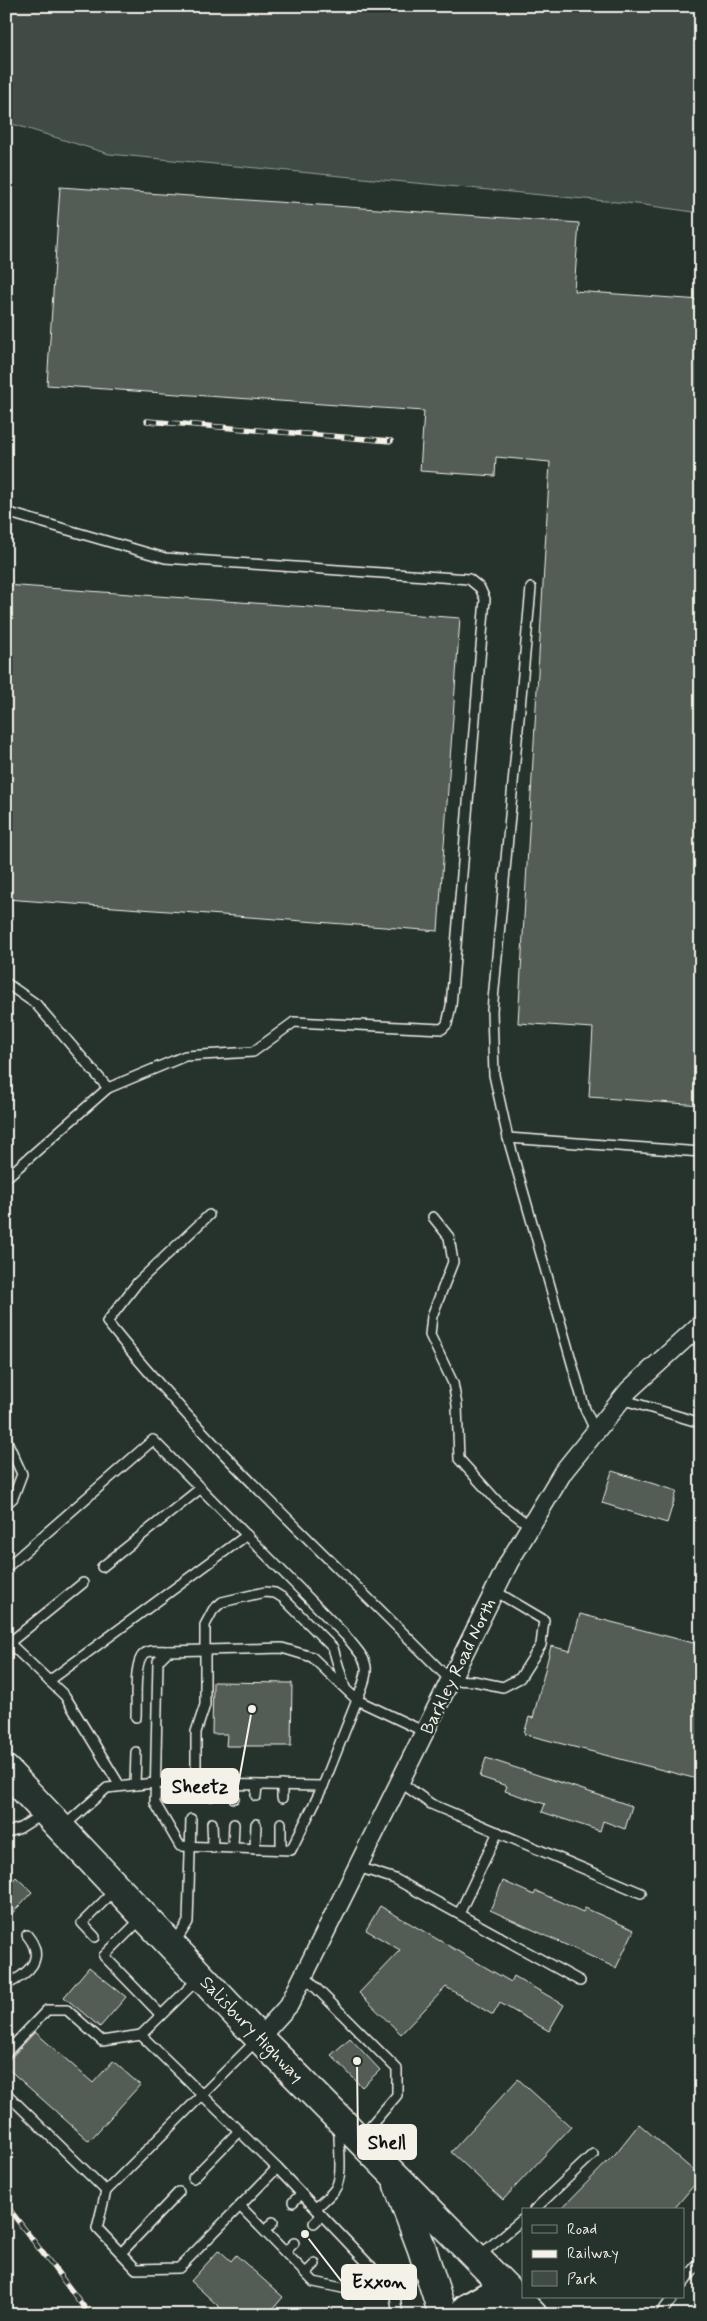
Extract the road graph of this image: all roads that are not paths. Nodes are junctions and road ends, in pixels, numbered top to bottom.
1 (6, 512) edge
2 (531, 588) dead end
3 (6, 983) edge
4 (108, 1088) junction
5 (508, 1138) junction
6 (701, 1152) edge
7 (6, 1178) edge
8 (209, 1215) dead end
9 (433, 1217) dead end
10 (701, 1324) edge
11 (621, 1399) junction
12 (701, 1423) edge
13 (595, 1430) junction
14 (6, 1439) edge
15 (201, 1488) junction
16 (6, 1504) edge
17 (530, 1526) junction
18 (247, 1534) junction
19 (102, 1567) dead end
20 (6, 1568) edge
21 (83, 1583) dead end
22 (495, 1591) junction
23 (8, 1642) edge
24 (205, 1650) junction
25 (168, 1651) junction
26 (450, 1680) junction
27 (50, 1681) junction
28 (346, 1688) junction
29 (357, 1700) junction
30 (136, 1717) dead end
31 (425, 1732) junction
32 (136, 1752) dead end
33 (6, 1770) edge
34 (400, 1782) junction
35 (155, 1783) junction
36 (194, 1783) junction
37 (211, 1784) junction
38 (234, 1784) junction
39 (135, 1785) junction
40 (257, 1785) junction
41 (282, 1785) junction
42 (120, 1786) junction
43 (323, 1786) junction
44 (191, 1796) dead end
45 (211, 1796) dead end
46 (256, 1796) dead end
47 (234, 1798) dead end
48 (282, 1798) dead end
49 (191, 1819) dead end
50 (54, 1820) junction
51 (212, 1823) dead end
52 (282, 1823) dead end
53 (234, 1824) dead end
54 (256, 1824) dead end
55 (498, 1832) junction
56 (6, 1833) edge
57 (191, 1847) junction
58 (212, 1848) junction
59 (233, 1848) junction
60 (255, 1849) junction
61 (281, 1849) junction
62 (358, 1867) junction
63 (118, 1887) junction
64 (641, 1893) dead end
65 (459, 1914) junction
66 (145, 1916) junction
67 (27, 1935) dead end
68 (96, 1937) dead end
69 (173, 1946) junction
70 (201, 1976) junction
71 (304, 1976) junction
72 (580, 1981) dead end
73 (6, 1985) edge
74 (161, 2015) junction
75 (141, 2035) junction
76 (259, 2038) junction
77 (6, 2052) edge
78 (6, 2093) edge
79 (202, 2096) junction
80 (339, 2120) junction
81 (238, 2132) junction
82 (359, 2140) junction
83 (593, 2154) dead end
84 (277, 2168) junction
85 (393, 2174) junction
86 (193, 2178) dead end
87 (106, 2191) junction
88 (179, 2192) dead end
89 (301, 2194) junction
90 (293, 2202) dead end
91 (240, 2206) junction
92 (536, 2208) edge
93 (319, 2212) junction
94 (522, 2220) edge
95 (273, 2222) dead end
96 (314, 2223) dead end
97 (265, 2231) junction
98 (343, 2237) junction
99 (294, 2243) dead end
100 (335, 2244) dead end
101 (285, 2252) junction
102 (121, 2253) junction
103 (477, 2258) junction
104 (701, 2260) edge
105 (315, 2264) dead end
106 (371, 2266) junction
107 (306, 2273) junction
108 (684, 2283) edge
109 (503, 2284) junction
110 (672, 2298) edge
111 (398, 2315) edge
112 (443, 2315) edge
113 (458, 2315) edge
114 (492, 2315) edge
115 (532, 2315) edge
116 (660, 2315) edge

1 - 4 lane
2 - 5 lane
3 - 4 lane
4 - 7 lane
5 - 6 lane
5 - 13 lane
8 - 26 lane
9 - 17 lane
10 - 11 street, Barkley Road North
11 - 12 lane
11 - 13 street, Barkley Road North
13 - 17 street, Barkley Road North
14 - 16 lane
15 - 18 lane
15 - 19 lane
15 - 20 lane
17 - 22 street, Barkley Road North
18 - 27 lane
18 - 29 lane
21 - 23 lane
22 - 26 street, Barkley Road North
22 - 26 lane
23 - 27 lane
24 - 25 lane
24 - 28 lane
24 - 28 lane
24 - 36 lane
25 - 30 lane
25 - 35 lane
26 - 31 street, Barkley Road North
27 - 42 lane
28 - 29 lane
29 - 31 lane
29 - 43 lane
31 - 34 street, Barkley Road North
32 - 39 lane
33 - 50 highway, Salisbury Highway
34 - 55 lane
34 - 62 street, Barkley Road North
35 - 36 lane
35 - 39 lane
35 - 57 lane
36 - 37 lane
36 - 44 lane
37 - 38 lane
37 - 45 lane
38 - 40 lane
38 - 47 lane
39 - 42 lane
40 - 41 lane
40 - 46 lane
41 - 43 lane
41 - 48 lane
42 - 50 lane
43 - 61 lane
49 - 57 lane
50 - 56 lane
50 - 63 highway, Salisbury Highway
51 - 58 lane
52 - 61 lane
53 - 59 lane
54 - 60 lane
55 - 64 lane
55 - 65 lane
57 - 58 lane
57 - 69 lane
58 - 59 lane
59 - 60 lane
60 - 61 lane
62 - 65 lane
62 - 71 street, Barkley Road North
63 - 66 highway, Salisbury Highway
63 - 68 lane
65 - 72 lane
66 - 69 highway, Salisbury Highway
66 - 74 lane
67 - 73 lane
69 - 70 highway, Salisbury Highway
70 - 74 lane
70 - 76 highway, Salisbury Highway
71 - 76 street, Barkley Road North
71 - 82 lane
74 - 75 lane
75 - 77 lane
75 - 79 lane
76 - 79 lane
76 - 80 highway, Salisbury Highway
78 - 87 lane
79 - 81 lane
79 - 87 lane
80 - 82 highway, Salisbury Highway
80 - 93 lane
81 - 84 lane
81 - 86 lane
82 - 85 highway, Salisbury Highway
83 - 92 lane
84 - 89 lane
84 - 91 lane
85 - 103 highway, Salisbury Highway
85 - 112 highway
87 - 102 lane
88 - 102 lane
89 - 90 lane
89 - 93 lane
91 - 97 lane
91 - 102 lane
93 - 96 lane
93 - 98 lane
94 - 103 lane
95 - 97 lane
97 - 101 lane
98 - 100 lane
98 - 106 lane
99 - 101 lane
101 - 107 lane
103 - 109 highway, Salisbury Highway
104 - 108 lane
105 - 107 lane
106 - 107 lane
106 - 111 lane
109 - 113 street
109 - 114 street
109 - 115 highway, Salisbury Highway
110 - 116 lane

